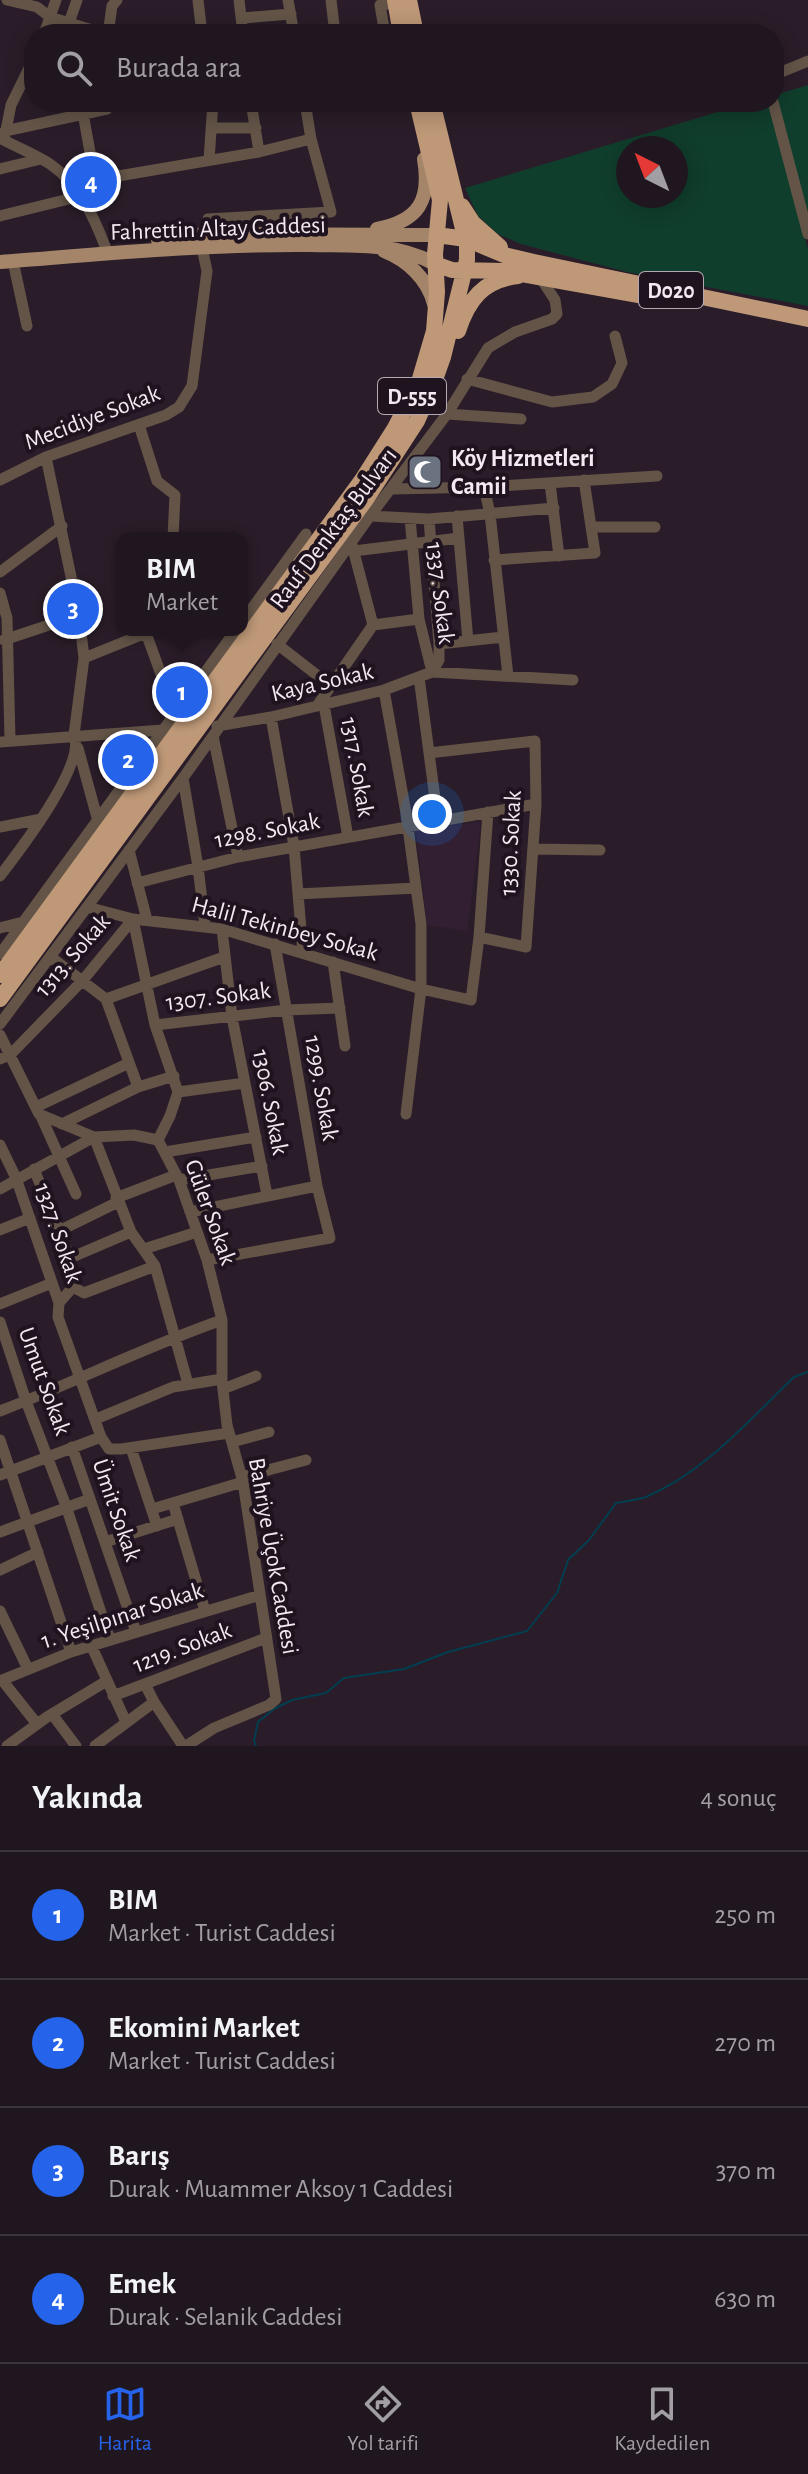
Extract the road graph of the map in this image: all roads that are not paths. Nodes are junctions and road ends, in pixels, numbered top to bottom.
1 (7, 0) edge
2 (56, 0) edge
3 (77, 0) edge
4 (117, 0) edge
5 (198, 0) edge
6 (239, 0) edge
7 (288, 0) edge
8 (331, 0) edge
9 (391, 2) edge
10 (291, 14) junction
11 (50, 17) junction
12 (242, 18) junction
13 (48, 24) edge
14 (63, 24) edge
15 (71, 24) edge
16 (109, 24) edge
17 (201, 24) edge
18 (242, 24) edge
19 (292, 24) edge
20 (334, 24) edge
21 (387, 24) edge
22 (398, 24) edge
23 (408, 24) edge
24 (808, 61) edge
25 (784, 71) edge
26 (24, 78) edge
27 (69, 112) edge
28 (83, 112) edge
29 (213, 112) edge
30 (253, 112) edge
31 (307, 112) edge
32 (420, 112) edge
33 (434, 112) edge
34 (776, 112) edge
35 (422, 121) junction
36 (212, 128) junction
37 (256, 128) junction
38 (4, 137) edge
39 (311, 139) junction
40 (259, 152) junction
41 (41, 159) junction
42 (209, 160) junction
43 (0, 169) edge
44 (95, 180) junction
45 (454, 192) junction
46 (81, 196) junction
47 (89, 208) junction
48 (0, 216) edge
49 (808, 234) edge
50 (437, 235) junction
51 (202, 238) junction
52 (353, 239) junction
53 (466, 239) junction
54 (105, 246) junction
55 (4, 260) edge
56 (435, 264) junction
57 (537, 269) junction
58 (464, 270) junction
59 (436, 312) junction
60 (808, 319) edge
61 (27, 326) dead end
62 (808, 328) edge
63 (615, 336) dead end
64 (467, 379) junction
65 (421, 414) junction
66 (447, 414) junction
67 (521, 419) dead end
68 (139, 425) junction
69 (46, 457) junction
70 (657, 476) dead end
71 (0, 480) edge
72 (584, 480) junction
73 (550, 483) junction
74 (484, 487) junction
75 (392, 489) junction
76 (554, 508) junction
77 (490, 514) junction
78 (370, 516) junction
79 (457, 516) junction
80 (410, 518) junction
81 (429, 519) junction
82 (62, 526) junction
83 (591, 527) junction
84 (655, 527) dead end
85 (173, 532) edge
86 (306, 534) dead end
87 (459, 538) junction
88 (352, 539) junction
89 (431, 542) junction
90 (411, 545) junction
91 (559, 556) junction
92 (494, 560) junction
93 (0, 572) edge
94 (272, 592) junction
95 (0, 593) edge
96 (79, 615) junction
97 (248, 616) edge
98 (419, 619) junction
99 (248, 625) edge
100 (373, 625) junction
101 (140, 636) edge
102 (151, 636) edge
103 (232, 636) edge
104 (240, 636) edge
105 (503, 637) junction
106 (4, 640) edge
107 (468, 641) junction
108 (277, 644) junction
109 (439, 644) junction
110 (84, 658) junction
111 (432, 672) junction
112 (508, 676) junction
113 (419, 677) junction
114 (573, 680) dead end
115 (331, 686) junction
116 (384, 690) junction
117 (321, 706) junction
118 (175, 713) junction
119 (271, 717) junction
120 (211, 729) junction
121 (168, 733) junction
122 (75, 738) junction
123 (5, 741) edge
124 (429, 753) junction
125 (183, 778) junction
126 (536, 804) junction
127 (488, 812) junction
128 (41, 819) junction
129 (98, 821) junction
130 (438, 821) junction
131 (408, 826) junction
132 (0, 827) edge
133 (348, 837) junction
134 (294, 846) junction
135 (533, 849) junction
136 (129, 850) junction
137 (600, 850) dead end
138 (238, 857) junction
139 (198, 867) junction
140 (0, 876) edge
141 (137, 883) junction
142 (416, 888) junction
143 (298, 894) junction
144 (87, 907) junction
145 (133, 919) junction
146 (147, 920) junction
147 (24, 922) junction
148 (205, 925) junction
149 (0, 928) edge
150 (222, 929) junction
151 (479, 937) junction
152 (275, 944) junction
153 (303, 953) junction
154 (0, 954) edge
155 (51, 957) junction
156 (224, 957) junction
157 (333, 962) junction
158 (0, 975) edge
159 (83, 980) junction
160 (146, 984) junction
161 (421, 989) junction
162 (0, 999) edge
163 (106, 999) junction
164 (340, 1008) junction
165 (286, 1010) junction
166 (232, 1017) junction
167 (0, 1024) edge
168 (155, 1025) junction
169 (0, 1035) edge
170 (345, 1046) dead end
171 (5, 1057) edge
172 (129, 1063) junction
173 (174, 1076) junction
174 (245, 1083) junction
175 (138, 1087) junction
176 (178, 1092) junction
177 (38, 1110) junction
178 (406, 1114) dead end
179 (62, 1124) junction
180 (94, 1137) junction
181 (256, 1137) junction
182 (158, 1140) junction
183 (0, 1145) edge
184 (165, 1152) junction
185 (59, 1157) junction
186 (262, 1166) junction
187 (34, 1169) junction
188 (16, 1178) junction
189 (177, 1178) junction
190 (317, 1186) junction
191 (0, 1189) edge
192 (76, 1194) dead end
193 (267, 1195) junction
194 (117, 1200) junction
195 (190, 1212) junction
196 (30, 1218) junction
197 (0, 1230) edge
198 (59, 1231) junction
199 (131, 1232) junction
200 (197, 1232) junction
201 (144, 1249) junction
202 (70, 1258) junction
203 (207, 1260) junction
204 (155, 1266) junction
205 (52, 1283) junction
206 (73, 1287) junction
207 (59, 1303) junction
208 (0, 1304) edge
209 (222, 1320) junction
210 (0, 1322) edge
211 (176, 1336) junction
212 (256, 1376) dead end
213 (79, 1380) junction
214 (188, 1384) junction
215 (222, 1384) junction
216 (26, 1401) junction
217 (0, 1411) edge
218 (96, 1419) junction
219 (269, 1432) dead end
220 (101, 1437) junction
221 (231, 1438) junction
222 (0, 1440) edge
223 (72, 1447) junction
224 (131, 1448) junction
225 (48, 1456) junction
226 (306, 1460) dead end
227 (5, 1473) edge
228 (242, 1479) junction
229 (90, 1499) junction
230 (173, 1503) junction
231 (66, 1506) junction
232 (152, 1509) junction
233 (178, 1519) junction
234 (29, 1520) junction
235 (157, 1526) junction
236 (0, 1532) edge
237 (105, 1542) junction
238 (38, 1552) junction
239 (0, 1570) edge
240 (260, 1595) junction
241 (0, 1611) edge
242 (205, 1611) junction
243 (136, 1632) junction
244 (266, 1638) junction
245 (110, 1640) junction
246 (91, 1645) junction
247 (71, 1652) junction
248 (28, 1669) junction
249 (1, 1681) edge
250 (105, 1682) junction
251 (145, 1684) junction
252 (113, 1696) junction
253 (154, 1702) junction
254 (52, 1714) junction
255 (126, 1722) junction
256 (37, 1724) junction
257 (97, 1745) edge
258 (7, 1746) edge
259 (76, 1746) edge
260 (184, 1746) edge

1 - 11 street
2 - 11 street
3 - 15 street
4 - 16 street
5 - 17 street
6 - 12 street
7 - 10 street
8 - 20 street
9 - 21 street
9 - 22 highway
9 - 23 highway
10 - 12 street
10 - 19 street
11 - 13 street
11 - 14 street
12 - 18 street
24 - 25 street
26 - 38 street
27 - 38 street
28 - 44 street
29 - 36 street
30 - 37 street
31 - 39 street
32 - 35 highway, D-555
33 - 45 highway, D-555
34 - 49 street
35 - 50 highway, D-555
35 - 52 main road
36 - 37 street
36 - 42 street
37 - 40 street
38 - 41 street
39 - 40 street
39 - 51 street
40 - 42 street
41 - 43 street
41 - 46 street
42 - 44 street
44 - 47 street
45 - 53 highway, D-555
45 - 57 highway
46 - 47 street
46 - 48 street
47 - 54 street
50 - 52 main road, Fahrettin Altay Caddesi
50 - 53 highway
50 - 56 highway, D-555
51 - 52 main road, Fahrettin Altay Caddesi
51 - 54 main road, Fahrettin Altay Caddesi
51 - 55 main road, Fahrettin Altay Caddesi
51 - 68 street, Mecidiye Sokak
52 - 56 main road, Fahrettin Altay Caddesi
52 - 59 main road
53 - 57 highway
53 - 58 highway, D-555
54 - 55 main road, Fahrettin Altay Caddesi
55 - 61 street
56 - 58 highway
56 - 59 highway, Rauf Denktaş Bulvarı / D-555
57 - 58 highway
57 - 60 highway, D020
57 - 62 highway, D020
57 - 64 street, Rauf Denktaş Bulvarı
57 - 65 highway
58 - 65 highway, Rauf Denktaş Bulvarı / D-555
59 - 94 highway, Rauf Denktaş Bulvarı / D-555
63 - 64 street
64 - 66 street, Rauf Denktaş Bulvarı
65 - 88 highway, Rauf Denktaş Bulvarı / D-555
66 - 67 street
66 - 75 street, Rauf Denktaş Bulvarı
68 - 69 street, Mecidiye Sokak
68 - 85 street
69 - 71 street, Mecidiye Sokak
69 - 82 street
70 - 72 street
72 - 73 street
72 - 83 street
73 - 74 street
73 - 76 street
74 - 75 street
74 - 77 street
75 - 78 street, Rauf Denktaş Bulvarı
76 - 77 street
76 - 91 street
77 - 79 street
77 - 92 street
78 - 80 street
78 - 88 street, Rauf Denktaş Bulvarı
79 - 81 street
79 - 87 street
80 - 81 street
80 - 90 street, 1337. Sokak
81 - 89 street
82 - 93 street
82 - 96 street
83 - 84 street
83 - 91 street
86 - 94 street
87 - 89 street
87 - 107 street
88 - 90 street
88 - 100 street
88 - 108 street, Rauf Denktaş Bulvarı
88 - 120 highway, Rauf Denktaş Bulvarı / D-555
89 - 90 street
89 - 109 street
90 - 98 street, 1337. Sokak
91 - 92 street
92 - 105 street
94 - 97 street
94 - 99 highway, Rauf Denktaş Bulvarı / D-555
95 - 106 street
96 - 106 street
96 - 110 street
98 - 100 street
98 - 111 street, 1337. Sokak
100 - 115 street
101 - 110 street
102 - 118 street
103 - 118 street
104 - 121 highway, Rauf Denktaş Bulvarı / D-555
105 - 107 street
105 - 112 street
106 - 123 street
107 - 109 street
108 - 115 street
108 - 120 street, Rauf Denktaş Bulvarı
109 - 111 street
110 - 122 street
111 - 112 street
111 - 113 street, Kaya Sokak
112 - 114 street
113 - 116 street, Kaya Sokak
113 - 124 street
115 - 117 street
116 - 117 street, Kaya Sokak
116 - 131 street
117 - 119 street, Kaya Sokak
117 - 133 street, 1317. Sokak
118 - 121 street
119 - 120 street, Kaya Sokak
119 - 134 street
120 - 125 street, Rauf Denktaş Bulvarı
120 - 138 street
120 - 162 highway, Rauf Denktaş Bulvarı / D-555
121 - 122 street
121 - 129 street
121 - 158 highway, Rauf Denktaş Bulvarı / D-555
122 - 123 street
122 - 128 street
122 - 129 street
124 - 126 street, 1330. Sokak
124 - 130 street
125 - 136 street, Rauf Denktaş Bulvarı
125 - 139 street
126 - 127 street, 1298. Sokak
126 - 135 street, 1330. Sokak
127 - 130 street, 1298. Sokak
127 - 151 street
128 - 132 street
128 - 140 street
129 - 147 street
130 - 131 street, 1298. Sokak
131 - 133 street, 1298. Sokak
131 - 142 street
133 - 134 street, 1298. Sokak
134 - 138 street, 1298. Sokak
134 - 143 street
135 - 137 street
135 - 151 street, 1330. Sokak
136 - 141 street
136 - 144 street, Rauf Denktaş Bulvarı
138 - 139 street, 1298. Sokak
139 - 141 street, 1298. Sokak
139 - 148 street
141 - 146 street
142 - 143 street
142 - 161 street
143 - 153 street
144 - 145 street, Halil Tekinbey Sokak
144 - 155 street, Rauf Denktaş Bulvarı
145 - 146 street, Halil Tekinbey Sokak
145 - 159 street, 1313. Sokak
145 - 160 street
146 - 148 street, Halil Tekinbey Sokak
147 - 149 street
147 - 154 street
148 - 150 street, Halil Tekinbey Sokak
150 - 152 street, Halil Tekinbey Sokak
150 - 156 street, 1306. Sokak
151 - 161 street, Halil Tekinbey Sokak
152 - 153 street, Halil Tekinbey Sokak
152 - 165 street, 1299. Sokak
153 - 157 street, Halil Tekinbey Sokak
155 - 159 street
155 - 167 street, Rauf Denktaş Bulvarı
156 - 160 street
156 - 166 street, 1306. Sokak
157 - 161 street, Halil Tekinbey Sokak
157 - 164 street
159 - 163 street
159 - 171 street, 1313. Sokak
160 - 163 street
160 - 168 street
161 - 178 street
163 - 172 street
164 - 165 street, 1307. Sokak
164 - 170 street
165 - 166 street, 1307. Sokak
165 - 190 street, 1299. Sokak
166 - 168 street, 1307. Sokak
166 - 174 street, 1306. Sokak
168 - 173 street
169 - 171 street
171 - 177 street
172 - 175 street
172 - 177 street
173 - 175 street
173 - 176 street
174 - 176 street
174 - 181 street, 1306. Sokak
175 - 179 street
176 - 182 street
177 - 179 street, Güler Sokak
177 - 185 street
179 - 180 street, Güler Sokak
180 - 182 street, Güler Sokak
180 - 185 street
180 - 194 street
181 - 184 street
181 - 186 street, 1306. Sokak
182 - 184 street, Güler Sokak
183 - 188 street, 1327. Sokak
184 - 189 street, Güler Sokak
185 - 187 street
185 - 192 street
186 - 189 street
186 - 193 street, 1306. Sokak
187 - 188 street
187 - 198 street
188 - 191 street
188 - 196 street, 1327. Sokak
189 - 194 street
189 - 195 street, Güler Sokak
190 - 193 street
190 - 203 street, 1299. Sokak
193 - 195 street
194 - 198 street
194 - 199 street
195 - 200 street, Güler Sokak
196 - 197 street
196 - 205 street, 1327. Sokak
198 - 202 street
199 - 201 street
199 - 202 street
200 - 201 street
200 - 203 street, Güler Sokak
201 - 204 street
202 - 206 street
203 - 209 street, Güler Sokak
204 - 206 street
204 - 211 street
205 - 207 street, 1327. Sokak
205 - 208 street
206 - 207 street
207 - 213 street, 1327. Sokak
209 - 211 street
209 - 215 street, Bahriye Üçok Caddesi
210 - 216 street, Umut Sokak
211 - 213 street
211 - 214 street
212 - 215 street
213 - 216 street
213 - 218 street, 1327. Sokak
214 - 215 street
214 - 218 street
215 - 221 street, Bahriye Üçok Caddesi
216 - 217 street
216 - 225 street, Umut Sokak
218 - 220 street, 1327. Sokak
219 - 221 street
220 - 223 street
220 - 224 street
221 - 224 street
221 - 228 street, Bahriye Üçok Caddesi
222 - 227 street
223 - 225 street
223 - 229 street, Ümit Sokak
224 - 232 street
225 - 227 street
225 - 231 street, Umut Sokak
226 - 228 street
227 - 234 street
228 - 230 street
228 - 240 street, Bahriye Üçok Caddesi
229 - 231 street
229 - 237 street, Ümit Sokak
230 - 232 street
230 - 233 street
231 - 234 street
231 - 245 street, Umut Sokak
232 - 235 street
233 - 235 street
233 - 242 street
234 - 236 street
234 - 238 street
235 - 237 street
237 - 243 street, Ümit Sokak
238 - 239 street
238 - 247 street
240 - 242 street, 1. Yeşilpınar Sokak
240 - 244 street, Bahriye Üçok Caddesi
241 - 248 street
242 - 243 street, 1. Yeşilpınar Sokak
243 - 245 street, 1. Yeşilpınar Sokak
244 - 251 street, 1219. Sokak
244 - 260 street, Bahriye Üçok Caddesi
245 - 246 street, 1. Yeşilpınar Sokak
246 - 247 street, 1. Yeşilpınar Sokak
246 - 250 street
247 - 248 street, 1. Yeşilpınar Sokak
248 - 249 street, 1. Yeşilpınar Sokak
249 - 256 street
250 - 252 street
250 - 254 street
251 - 252 street, 1219. Sokak
251 - 253 street
252 - 255 street
253 - 255 street
253 - 260 street
254 - 256 street
254 - 259 street
255 - 257 street
256 - 258 street

